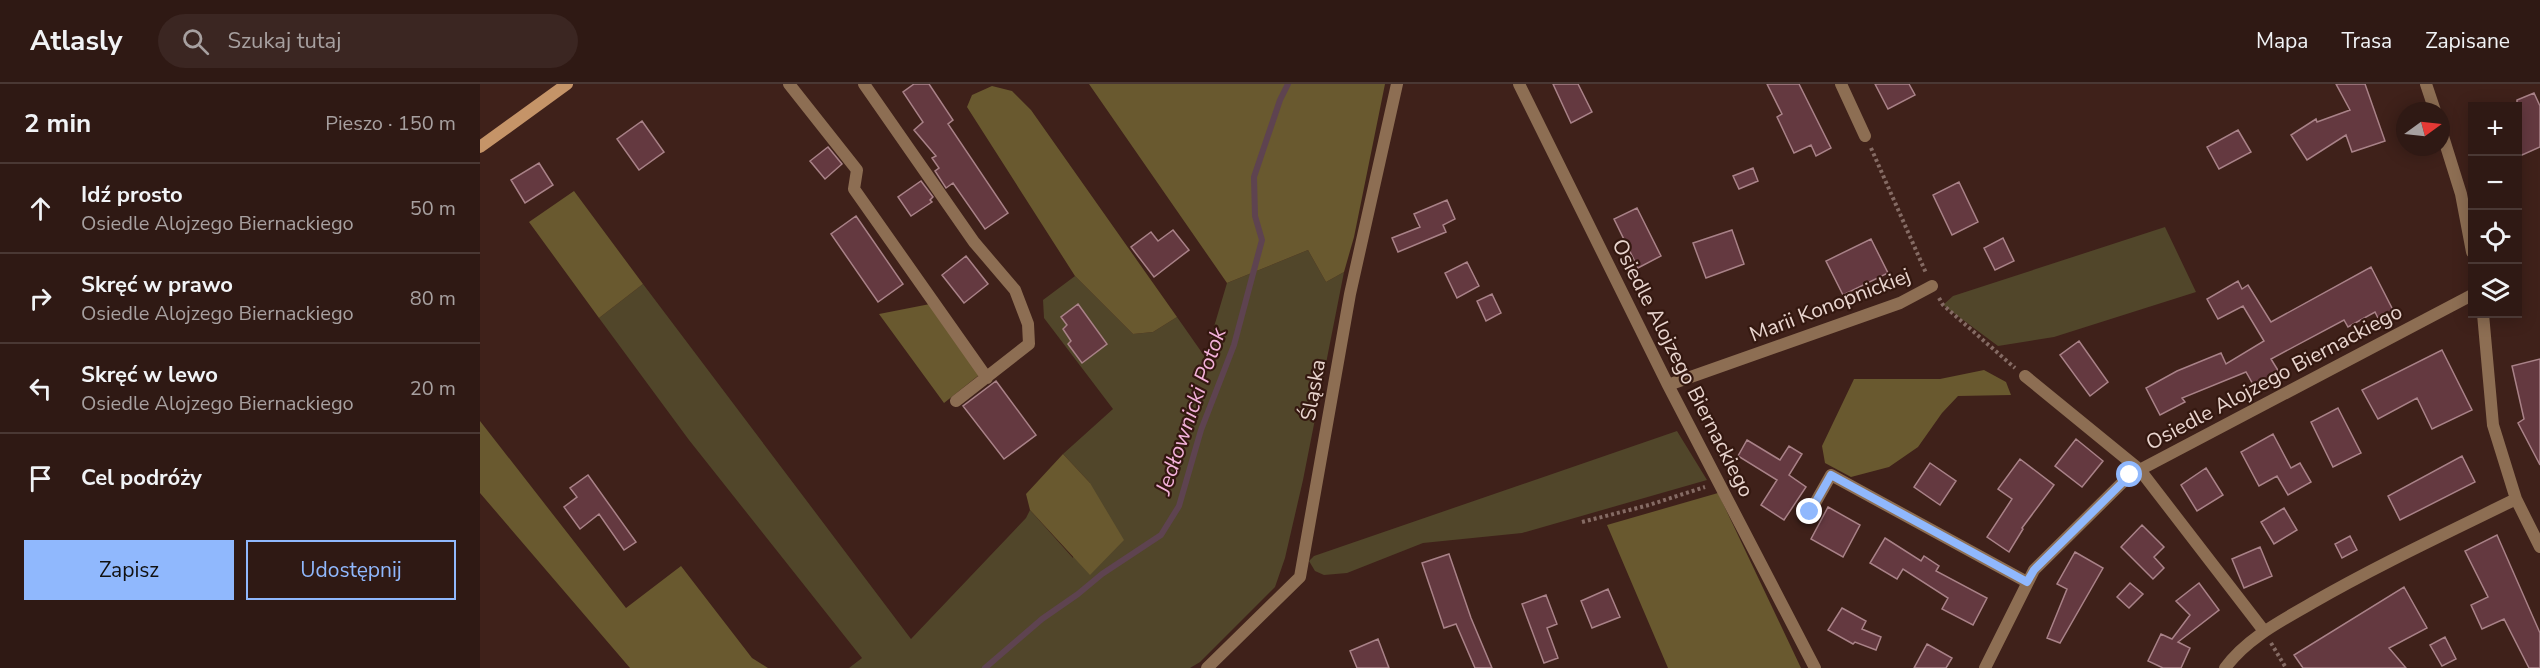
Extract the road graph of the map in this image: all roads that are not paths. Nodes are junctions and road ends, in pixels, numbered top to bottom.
1 (567, 84) edge
2 (789, 84) edge
3 (864, 84) edge
4 (1396, 84) edge
5 (1519, 84) edge
6 (1841, 84) edge
7 (2426, 84) edge
8 (2432, 102) edge
9 (1865, 136) road end
10 (480, 147) edge
11 (2449, 156) edge
12 (2468, 231) edge
13 (1932, 286) road end
14 (2468, 297) edge
15 (2483, 318) edge
16 (2025, 376) road end
17 (987, 378) junction
18 (1668, 385) junction
19 (956, 402) dead end
20 (2140, 470) junction
21 (2516, 499) junction
22 (1810, 512) dead end
23 (2540, 547) edge
24 (2027, 582) junction
25 (2264, 631) junction
26 (1207, 668) edge
27 (1815, 668) edge
28 (1985, 668) edge
29 (2225, 668) edge

1 - 10 main road
2 - 17 street
3 - 17 street
4 - 26 street, Śląska
5 - 18 street, Osiedle Alojzego Biernackiego
6 - 9 street
7 - 8 street
11 - 12 street
13 - 18 street, Marii Konopnickiej
14 - 20 street, Osiedle Alojzego Biernackiego
15 - 21 street
16 - 20 street
17 - 19 street
18 - 27 street, Osiedle Alojzego Biernackiego
20 - 24 street, Osiedle Alojzego Biernackiego
20 - 25 street
21 - 23 street
21 - 25 street
22 - 24 street
24 - 28 street, Osiedle Alojzego Biernackiego
25 - 29 street

